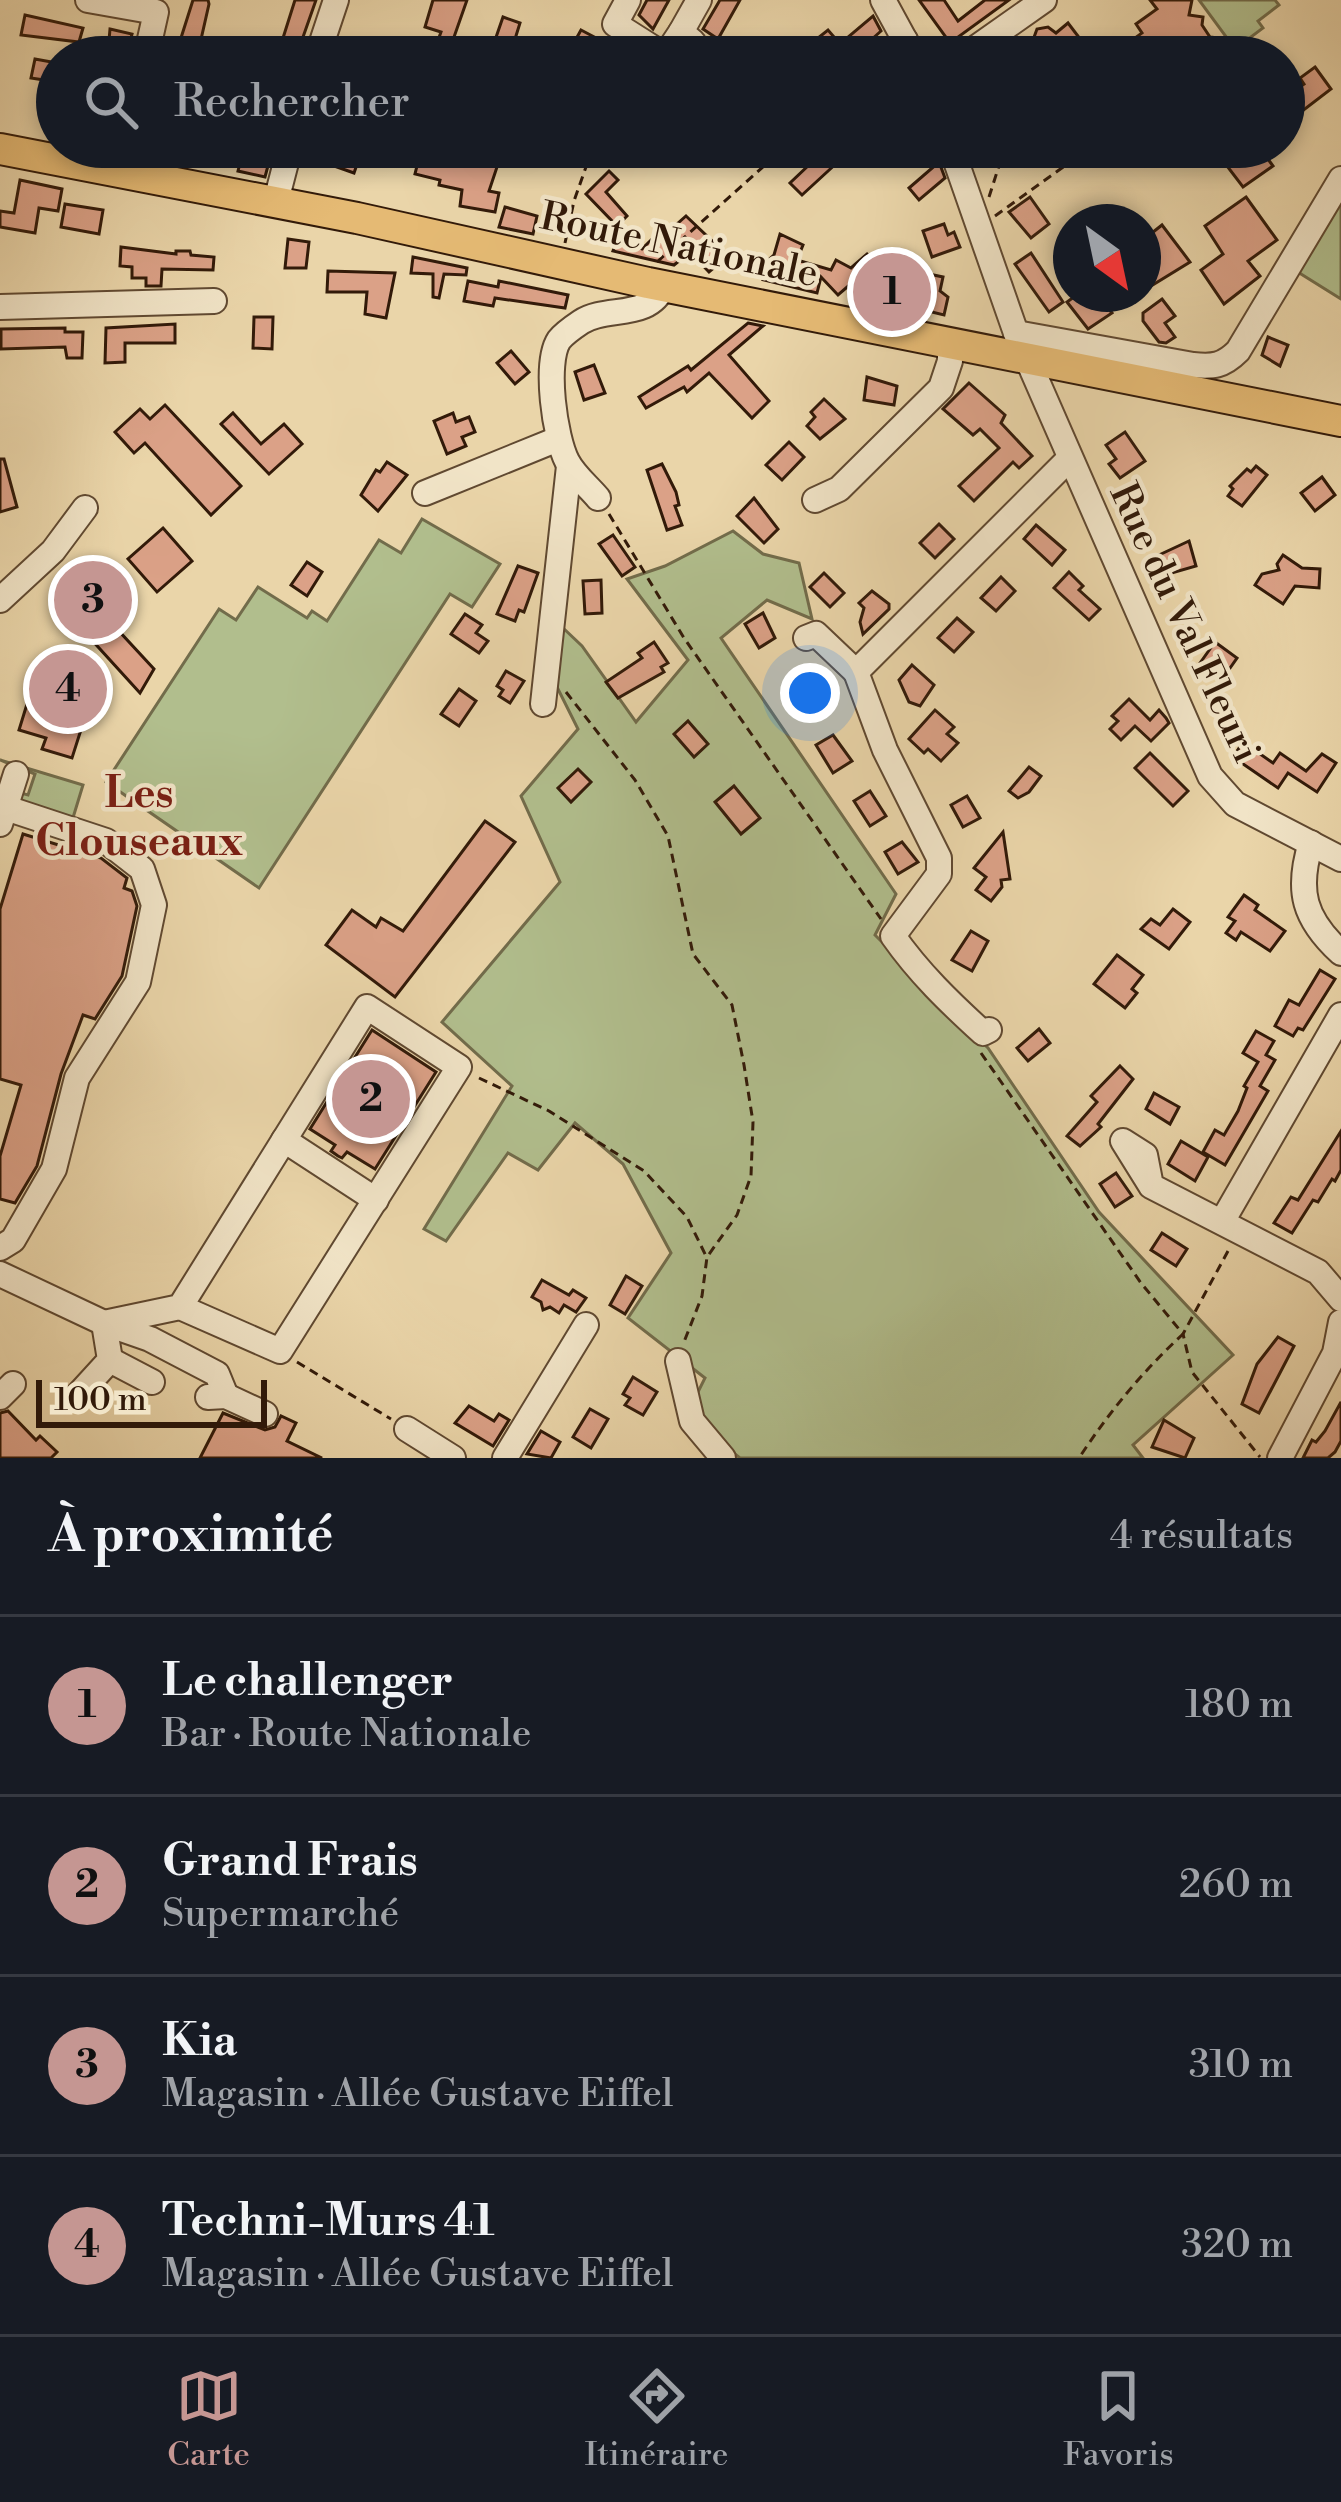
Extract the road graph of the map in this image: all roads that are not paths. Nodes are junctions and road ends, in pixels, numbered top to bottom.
1 (88, 0) edge
2 (336, 0) edge
3 (628, 0) edge
4 (699, 0) edge
5 (883, 0) edge
6 (1044, 0) edge
7 (151, 36) edge
8 (324, 36) edge
9 (633, 36) edge
10 (686, 36) edge
11 (896, 36) edge
12 (993, 36) edge
13 (0, 149) edge
14 (36, 152) edge
15 (152, 168) edge
16 (285, 168) edge
17 (958, 168) edge
18 (1341, 179) edge
19 (277, 201) junction
20 (664, 285) junction
21 (214, 301) dead end
22 (0, 307) edge
23 (950, 344) junction
24 (1022, 346) junction
25 (1341, 421) edge
26 (558, 439) junction
27 (1069, 459) junction
28 (569, 466) junction
29 (425, 493) dead end
30 (598, 498) road end
31 (815, 500) dead end
32 (85, 508) dead end
33 (0, 600) edge
34 (806, 638) dead end
35 (856, 672) junction
36 (544, 704) dead end
37 (16, 774) dead end
38 (2, 812) edge
39 (1311, 843) junction
40 (1341, 859) edge
41 (1341, 953) edge
42 (1341, 1015) edge
43 (988, 1030) dead end
44 (284, 1140) junction
45 (1151, 1186) dead end
46 (376, 1200) junction
47 (1231, 1225) junction
48 (0, 1248) edge
49 (0, 1274) edge
50 (1341, 1298) edge
51 (180, 1307) junction
52 (1341, 1322) edge
53 (104, 1323) junction
54 (586, 1325) dead end
55 (110, 1360) junction
56 (678, 1360) road end
57 (152, 1382) dead end
58 (78, 1395) dead end
59 (265, 1414) dead end
60 (449, 1422) dead end
61 (407, 1429) road end
62 (444, 1452) edge
63 (505, 1458) edge
64 (723, 1458) edge
65 (1280, 1458) edge

1 - 7 street
2 - 8 street
3 - 9 street
4 - 10 street
5 - 11 street
6 - 12 street
13 - 14 main road, Route Nationale
15 - 19 main road, Route Nationale
16 - 19 street
17 - 24 street, Rue du Val Fleuri
18 - 24 street
19 - 20 main road, Route Nationale
20 - 23 main road, Route Nationale
20 - 26 street
21 - 22 street
23 - 24 main road, Route Nationale
23 - 31 street
24 - 25 main road, Route Nationale
24 - 27 street, Rue du Val Fleuri
26 - 28 street
26 - 29 street
27 - 35 street
27 - 39 street, Rue du Val Fleuri
28 - 30 street
28 - 36 street
32 - 33 street
34 - 35 street
35 - 43 street
37 - 38 street
38 - 48 street
39 - 40 street, Rue du Val Fleuri
39 - 41 street
42 - 47 street
44 - 46 street
44 - 46 street
44 - 51 street
45 - 47 street
46 - 51 street
47 - 50 street
49 - 53 street
51 - 53 street
52 - 65 street
53 - 55 street
53 - 59 street
54 - 63 street
55 - 57 street
55 - 58 street
56 - 64 street
60 - 62 street
61 - 62 street

